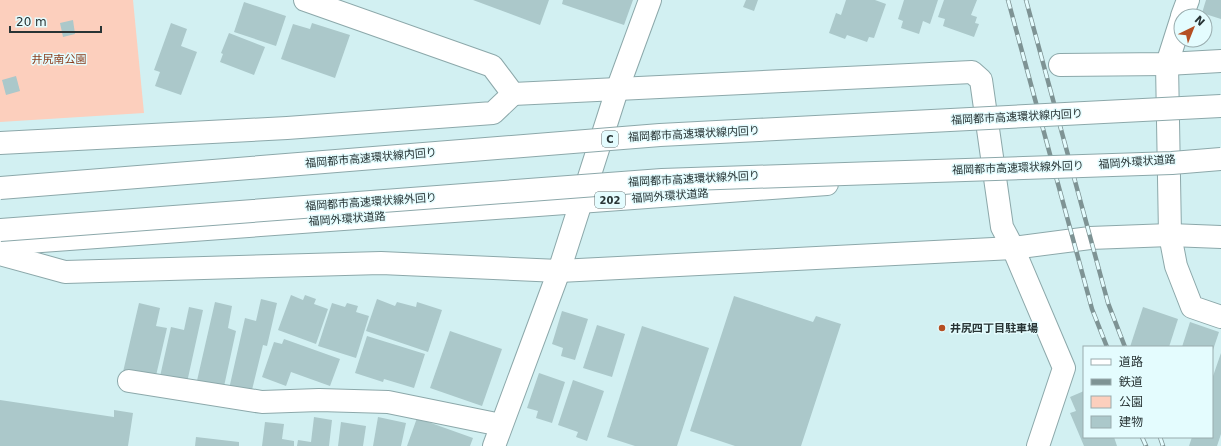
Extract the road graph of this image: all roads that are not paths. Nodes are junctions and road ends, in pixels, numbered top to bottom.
1 (305, 0) edge
2 (650, 0) edge
3 (1173, 45) edge
4 (1221, 61) edge
5 (1167, 64) junction
6 (1060, 66) dead end
7 (616, 90) junction
8 (513, 94) junction
9 (1221, 106) edge
10 (1168, 109) junction
11 (987, 120) junction
12 (0, 143) edge
13 (599, 144) junction
14 (1219, 158) edge
15 (1169, 160) junction
16 (994, 172) junction
17 (0, 181) edge
18 (0, 188) edge
19 (581, 202) junction
20 (0, 230) edge
21 (1170, 235) junction
22 (1221, 237) edge
23 (0, 244) edge
24 (1013, 248) junction
25 (0, 254) edge
26 (559, 272) junction
27 (1221, 317) edge
28 (129, 381) dead end
29 (500, 425) junction
30 (494, 446) edge
31 (1038, 446) edge

1 - 8 main road
2 - 7 main road
3 - 5 main road
4 - 5 main road
5 - 6 main road
5 - 10 main road
7 - 8 main road
7 - 11 main road
7 - 13 main road
8 - 12 main road
9 - 10 main road
9 - 18 main road, 福岡都市高速環状線内回り / C, bridge
10 - 11 main road
10 - 15 main road
11 - 13 main road
11 - 16 main road
13 - 17 main road
13 - 19 main road
14 - 15 main road, 福岡外環状道路 / 202
14 - 20 main road, 福岡都市高速環状線外回り, bridge
15 - 16 main road, 福岡外環状道路 / 202
15 - 21 main road
16 - 19 main road, 福岡外環状道路 / 202
16 - 24 main road
19 - 23 main road, 福岡外環状道路 / 202
19 - 26 main road
21 - 22 main road
21 - 24 main road
21 - 27 main road
24 - 26 main road
24 - 31 main road
25 - 26 main road
26 - 29 main road
28 - 29 main road
29 - 30 main road

